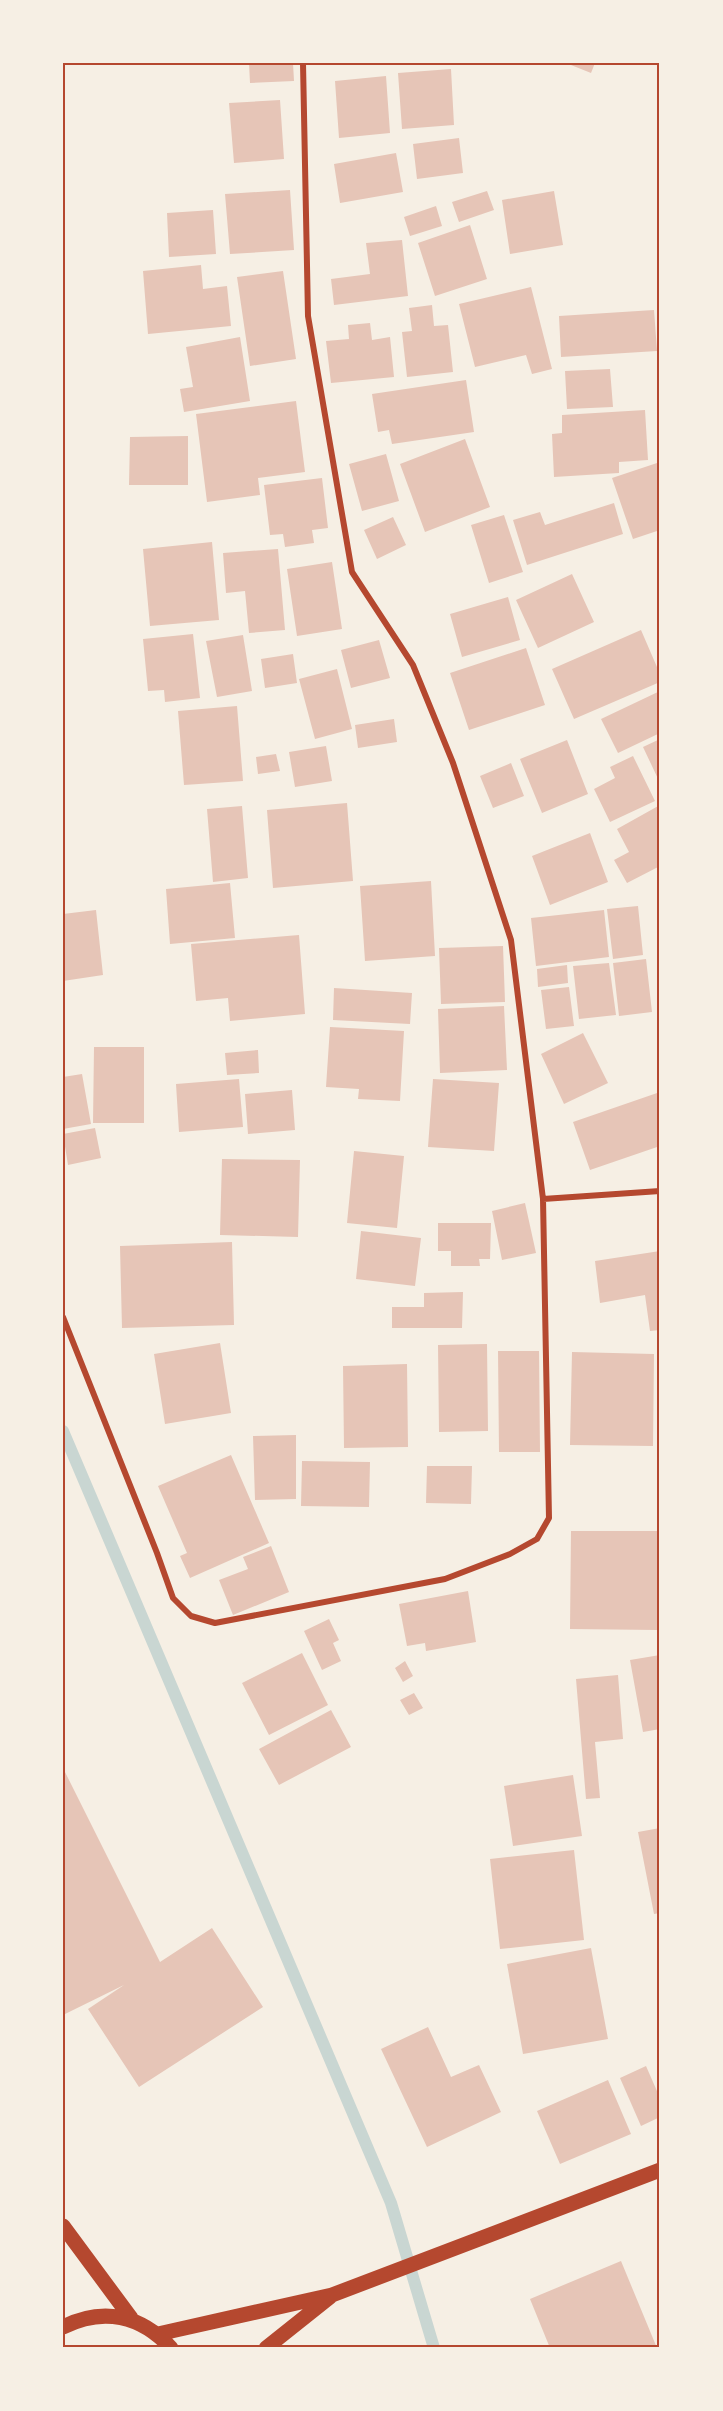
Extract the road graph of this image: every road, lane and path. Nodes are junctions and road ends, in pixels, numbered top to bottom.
1 (303, 63) edge
2 (660, 1191) edge
3 (543, 1199) junction
4 (63, 1317) edge
5 (660, 2170) edge
6 (63, 2226) edge
7 (333, 2295) junction
8 (131, 2318) junction
9 (63, 2327) edge
10 (159, 2334) junction
11 (171, 2348) edge
12 (266, 2348) edge

1 - 3 street
2 - 3 street
3 - 4 street
5 - 7 main road
6 - 8 main road
7 - 10 main road
7 - 12 main road
8 - 9 main road
8 - 10 main road
10 - 11 main road

